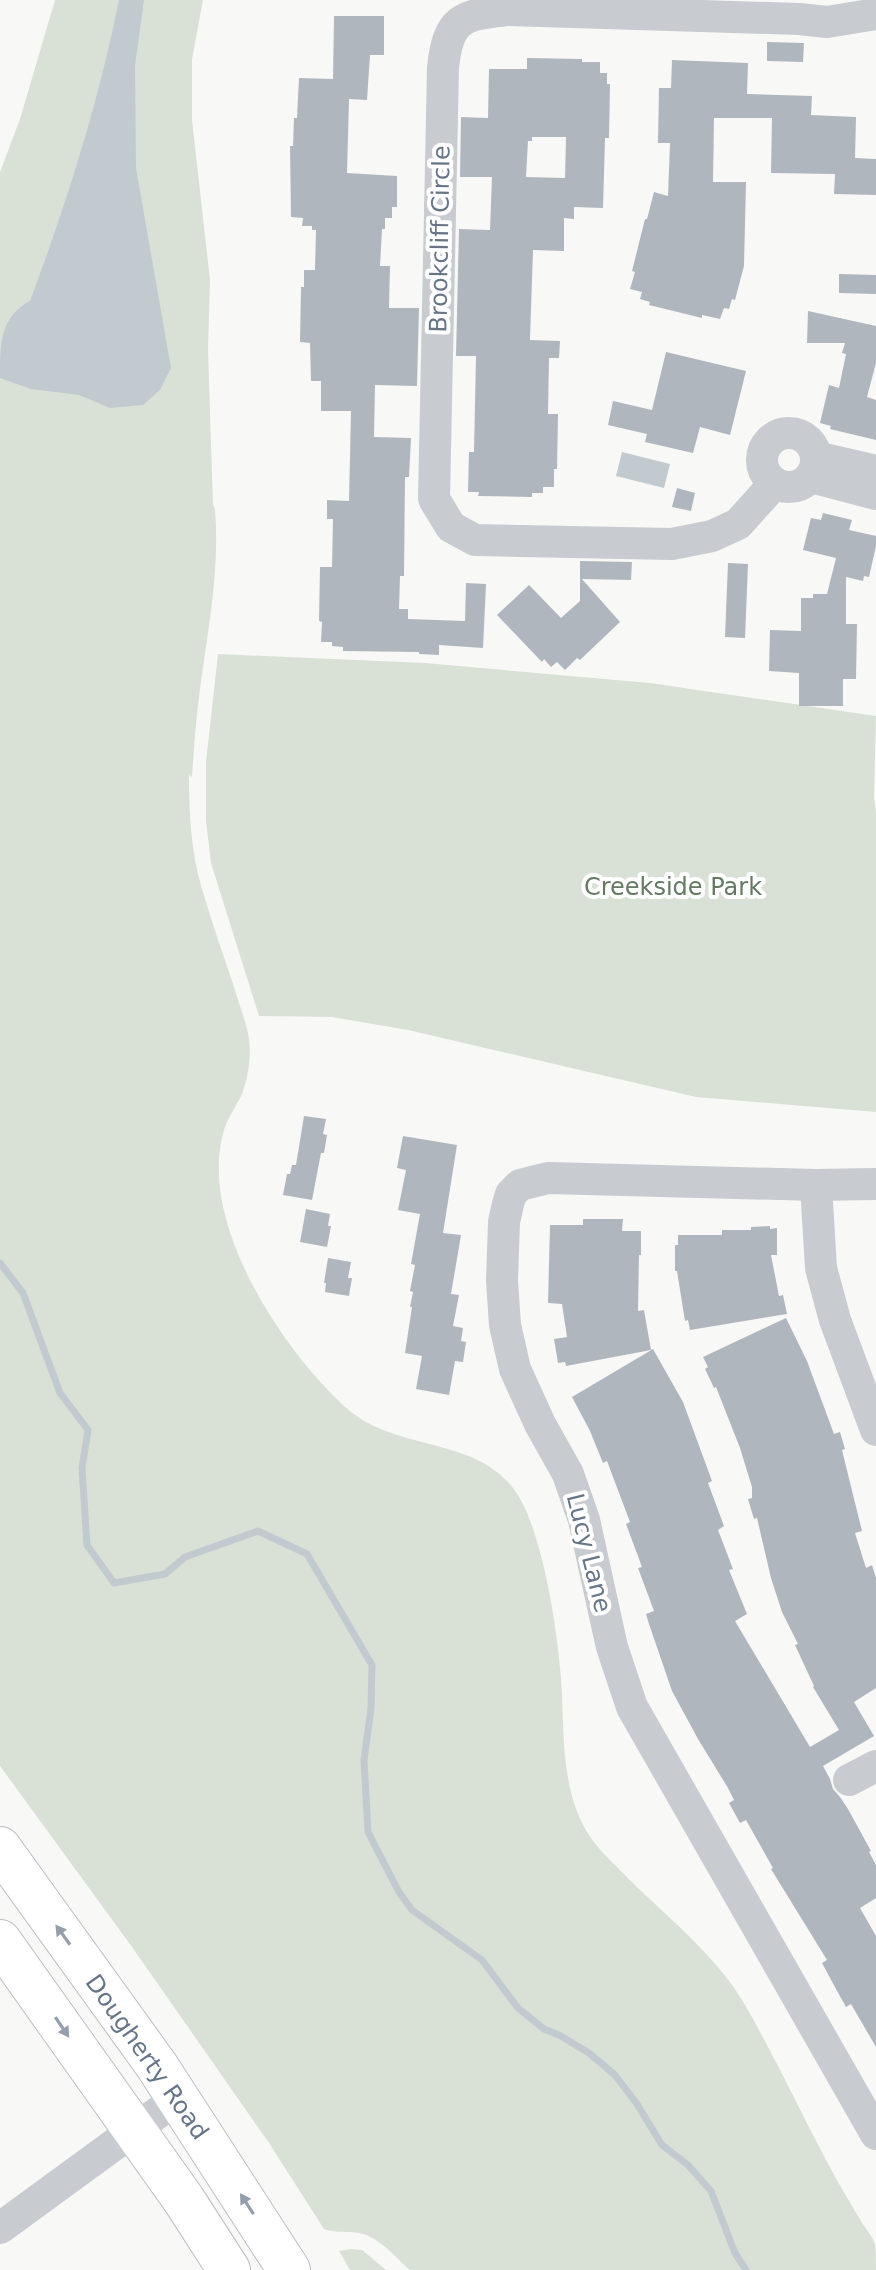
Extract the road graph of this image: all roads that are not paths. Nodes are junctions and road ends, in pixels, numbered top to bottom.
1 (876, 14) edge
2 (814, 467) junction
3 (876, 471) edge
4 (775, 483) junction
5 (876, 494) edge
6 (876, 1184) edge
7 (816, 1185) junction
8 (876, 1430) edge
9 (0, 1848) edge
10 (0, 1941) edge
11 (178, 2098) junction
12 (135, 2131) junction
13 (876, 2134) edge
14 (0, 2228) edge
15 (229, 2270) edge
16 (289, 2270) edge

1 - 4 street, Brookcliff Circle
2 - 3 street
2 - 4 street
2 - 4 street
2 - 5 street
6 - 7 street, Lucy Lane
7 - 8 street
7 - 13 street, Lucy Lane
11 -> 9 main road, Dougherty Road
10 -> 12 main road
11 - 12 street
16 -> 11 main road, Dougherty Road
12 - 14 street
12 - 15 main road

